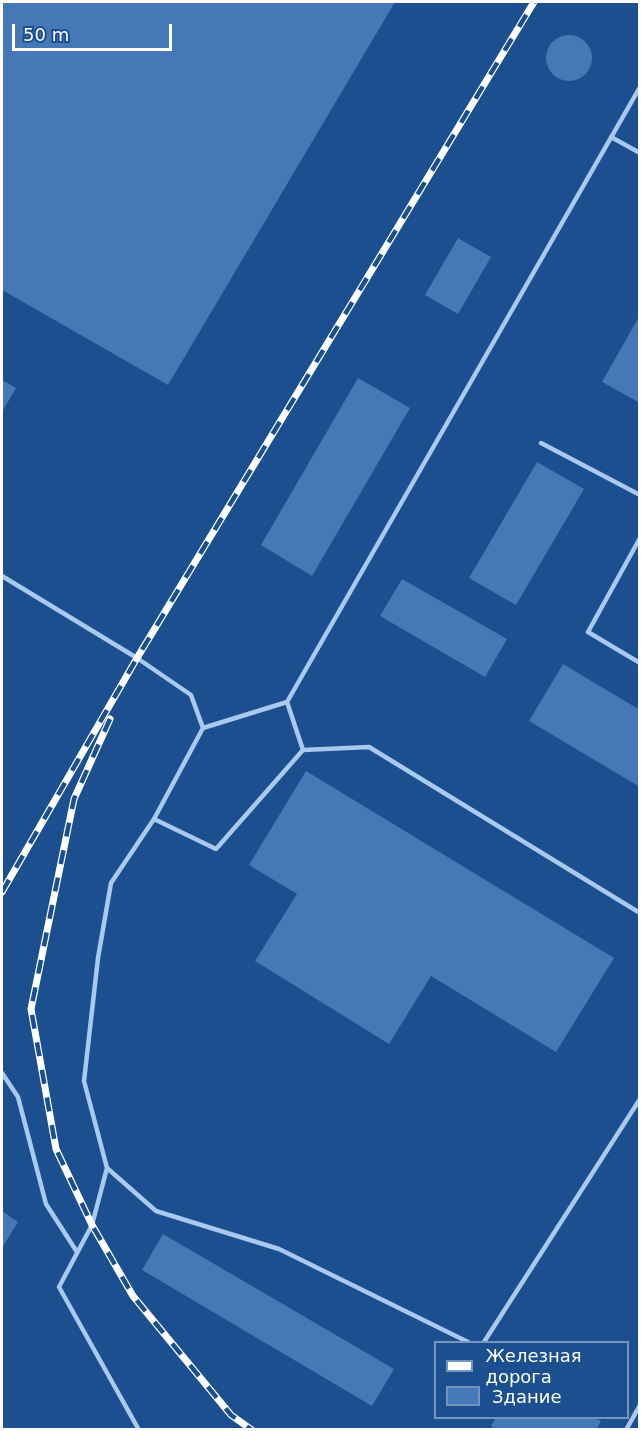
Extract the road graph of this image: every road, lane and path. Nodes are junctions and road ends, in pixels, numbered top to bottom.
1 (639, 87) edge
2 (611, 136) junction
3 (639, 153) edge
4 (541, 443) dead end
5 (639, 495) edge
6 (639, 538) edge
7 (2, 576) edge
8 (639, 663) edge
9 (287, 702) junction
10 (202, 729) junction
11 (303, 750) junction
12 (154, 819) junction
13 (639, 913) edge
14 (2, 1073) edge
15 (639, 1099) edge
16 (107, 1168) junction
17 (77, 1252) junction
18 (466, 1341) edge
19 (484, 1341) edge
20 (639, 1405) edge
21 (139, 1430) edge
22 (626, 1430) edge

1 - 2 lane
2 - 3 lane
2 - 9 lane
4 - 5 lane
6 - 8 lane
7 - 10 lane
9 - 10 lane
9 - 11 lane
10 - 12 lane
11 - 12 lane
11 - 13 lane
12 - 16 lane
14 - 17 lane
15 - 19 lane
16 - 17 lane
16 - 18 lane
17 - 21 lane
20 - 22 lane

